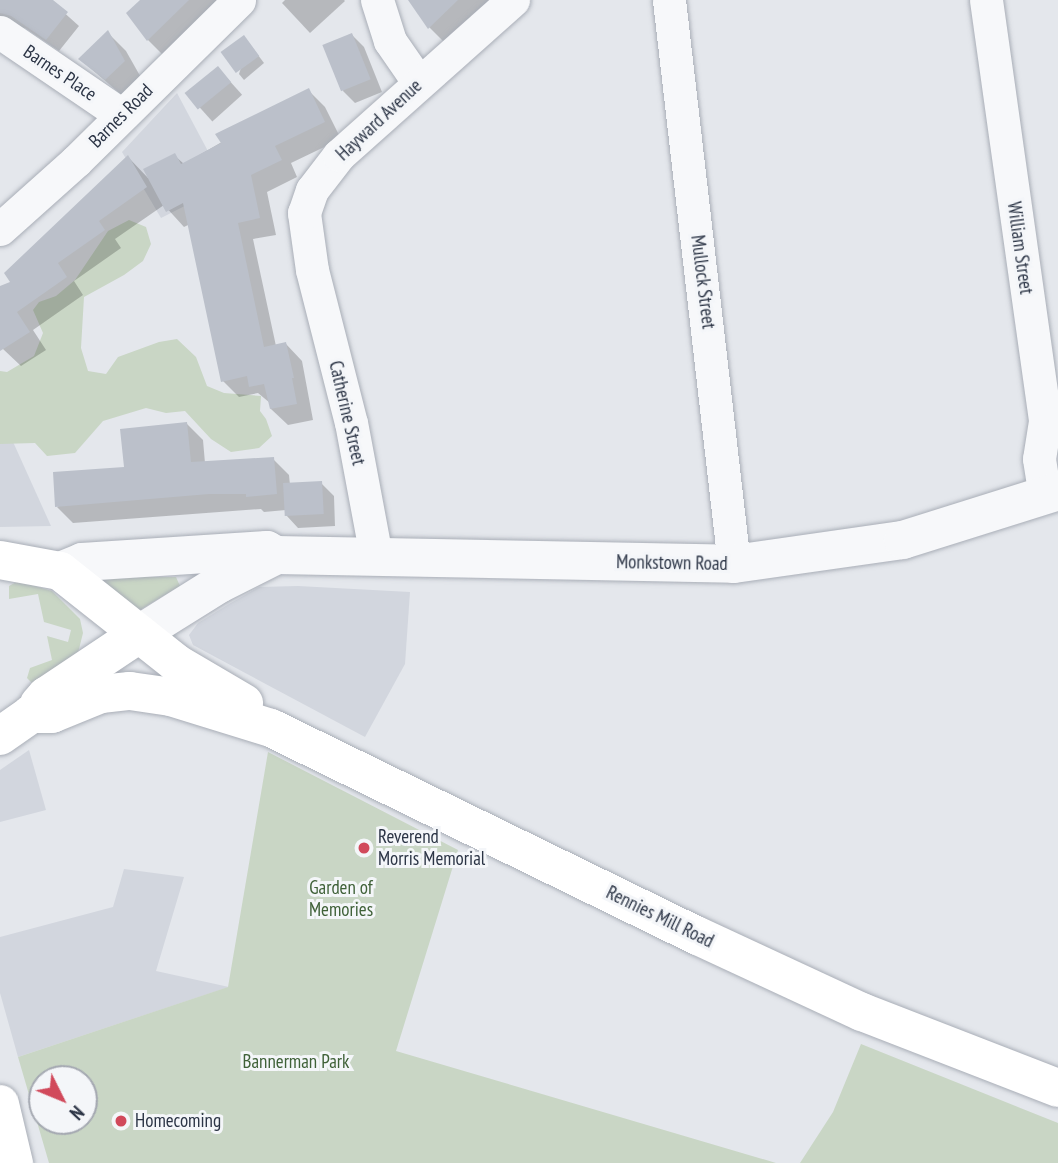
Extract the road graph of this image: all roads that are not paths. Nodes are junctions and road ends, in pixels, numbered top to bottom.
1 (239, 0) edge
2 (377, 0) edge
3 (513, 0) edge
4 (669, 0) edge
5 (986, 0) edge
6 (0, 32) edge
7 (419, 83) junction
8 (120, 114) junction
9 (0, 229) edge
10 (312, 270) joint
11 (1052, 493) edge
12 (276, 555) junction
13 (376, 556) junction
14 (0, 561) edge
15 (734, 564) junction
16 (60, 570) junction
17 (139, 634) junction
18 (31, 714) junction
19 (271, 728) junction
20 (0, 736) edge
21 (1058, 1088) edge
22 (0, 1104) edge
23 (14, 1163) edge

1 - 8 street, Barnes Road
2 - 7 street
3 - 7 street, Hayward Avenue
4 - 15 street, Mullock Street
5 - 11 street, William Street
6 - 8 street, Barnes Place
7 - 10 street, Hayward Avenue
8 - 9 street, Barnes Road
10 - 13 street, Catherine Street
11 - 15 street, Monkstown Road
12 - 13 street, Monkstown Road
12 - 16 street, Monkstown Road
12 - 17 street
13 - 15 street, Monkstown Road
14 - 16 main road, Monkstown Road
16 - 17 main road, Rennies Mill Road
17 - 18 main road
17 - 19 main road, Rennies Mill Road
18 - 19 main road, Rennies Mill Road
18 - 20 main road, Rennies Mill Road
19 - 21 main road, Rennies Mill Road
22 - 23 main road

